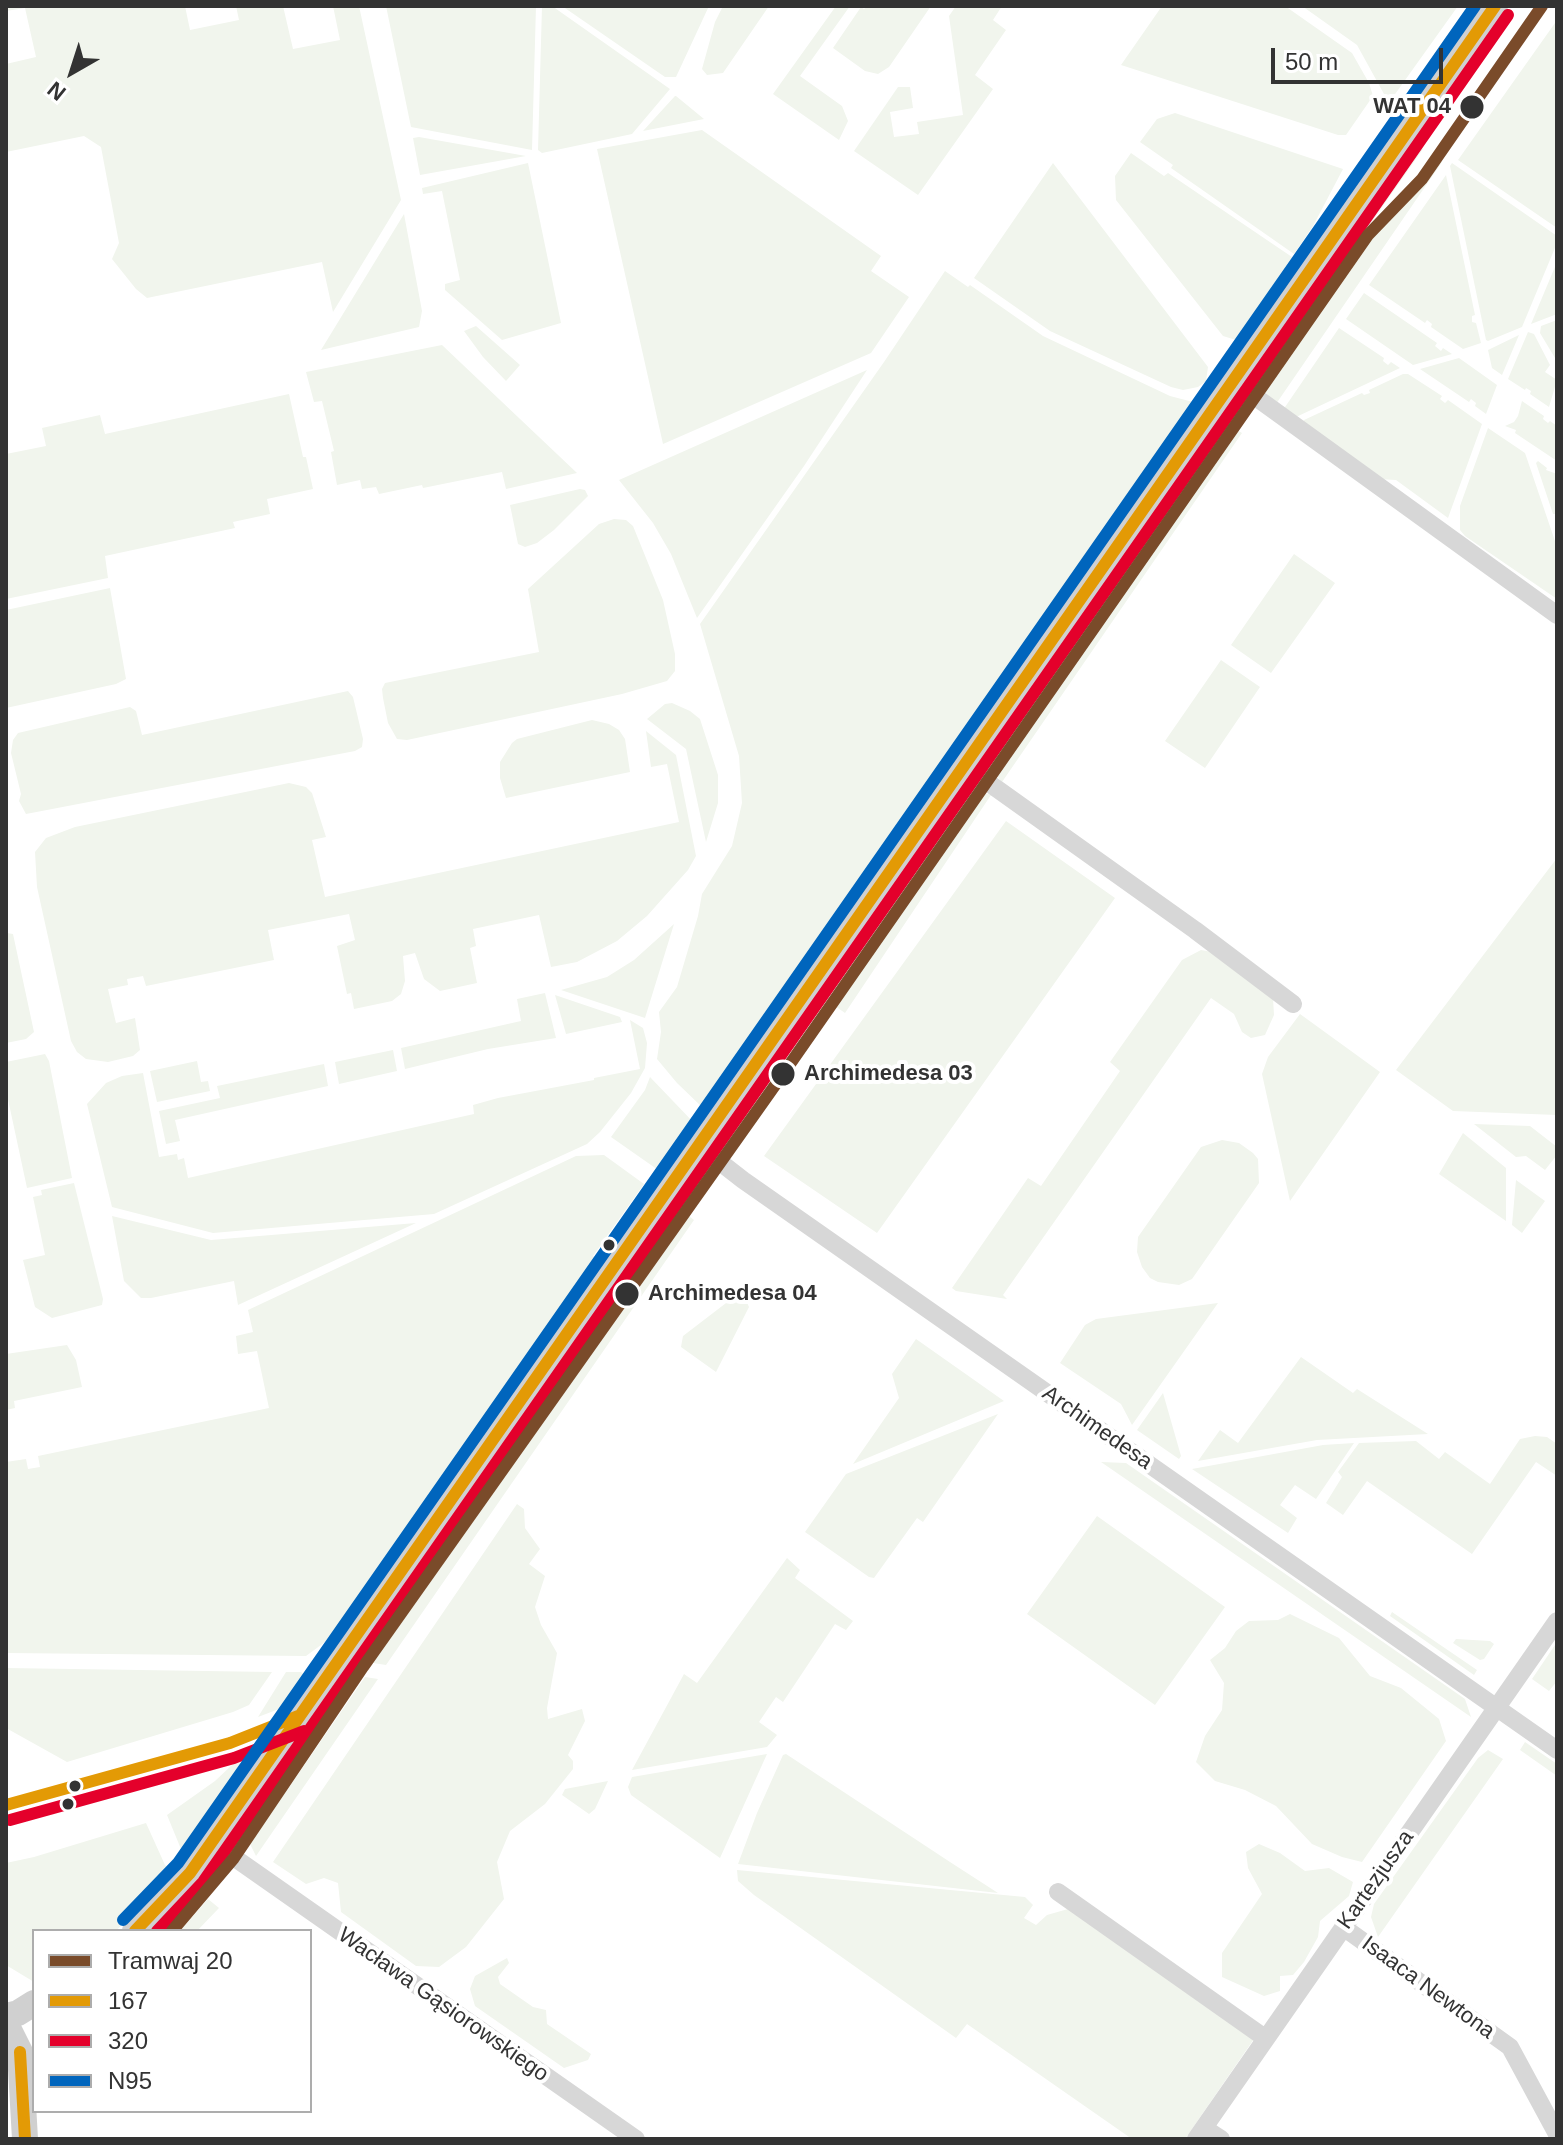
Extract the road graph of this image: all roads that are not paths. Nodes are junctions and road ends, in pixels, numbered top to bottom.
1 (1495, 6) edge
2 (1232, 380) junction
3 (1557, 615) edge
4 (965, 766) junction
5 (1293, 1004) dead end
6 (698, 1145) junction
7 (1557, 1621) edge
8 (1498, 1707) junction
9 (1557, 1750) edge
10 (212, 1842) junction
11 (1058, 1892) dead end
12 (1343, 1927) junction
13 (137, 1929) edge
14 (32, 2004) edge
15 (6, 2016) edge
16 (6, 2024) edge
17 (1265, 2038) junction
18 (27, 2043) edge
19 (1200, 2133) edge
20 (1557, 2134) edge
21 (25, 2139) edge
22 (636, 2139) edge
23 (1221, 2139) edge

1 - 2 street
2 - 3 street
2 - 4 street
4 - 5 street
4 - 6 street
6 - 8 street, Archimedesa
6 - 10 street
7 - 8 street, Kartezjusza
8 - 9 street, Archimedesa
8 - 12 street, Kartezjusza
10 - 13 street
10 - 22 street, Wacława Gąsiorowskiego
11 - 17 street
12 - 17 street, Kartezjusza
12 - 20 street, Isaaca Newtona
14 - 15 street
16 - 18 street
17 - 19 street, Kartezjusza
18 - 21 street
19 - 23 street

